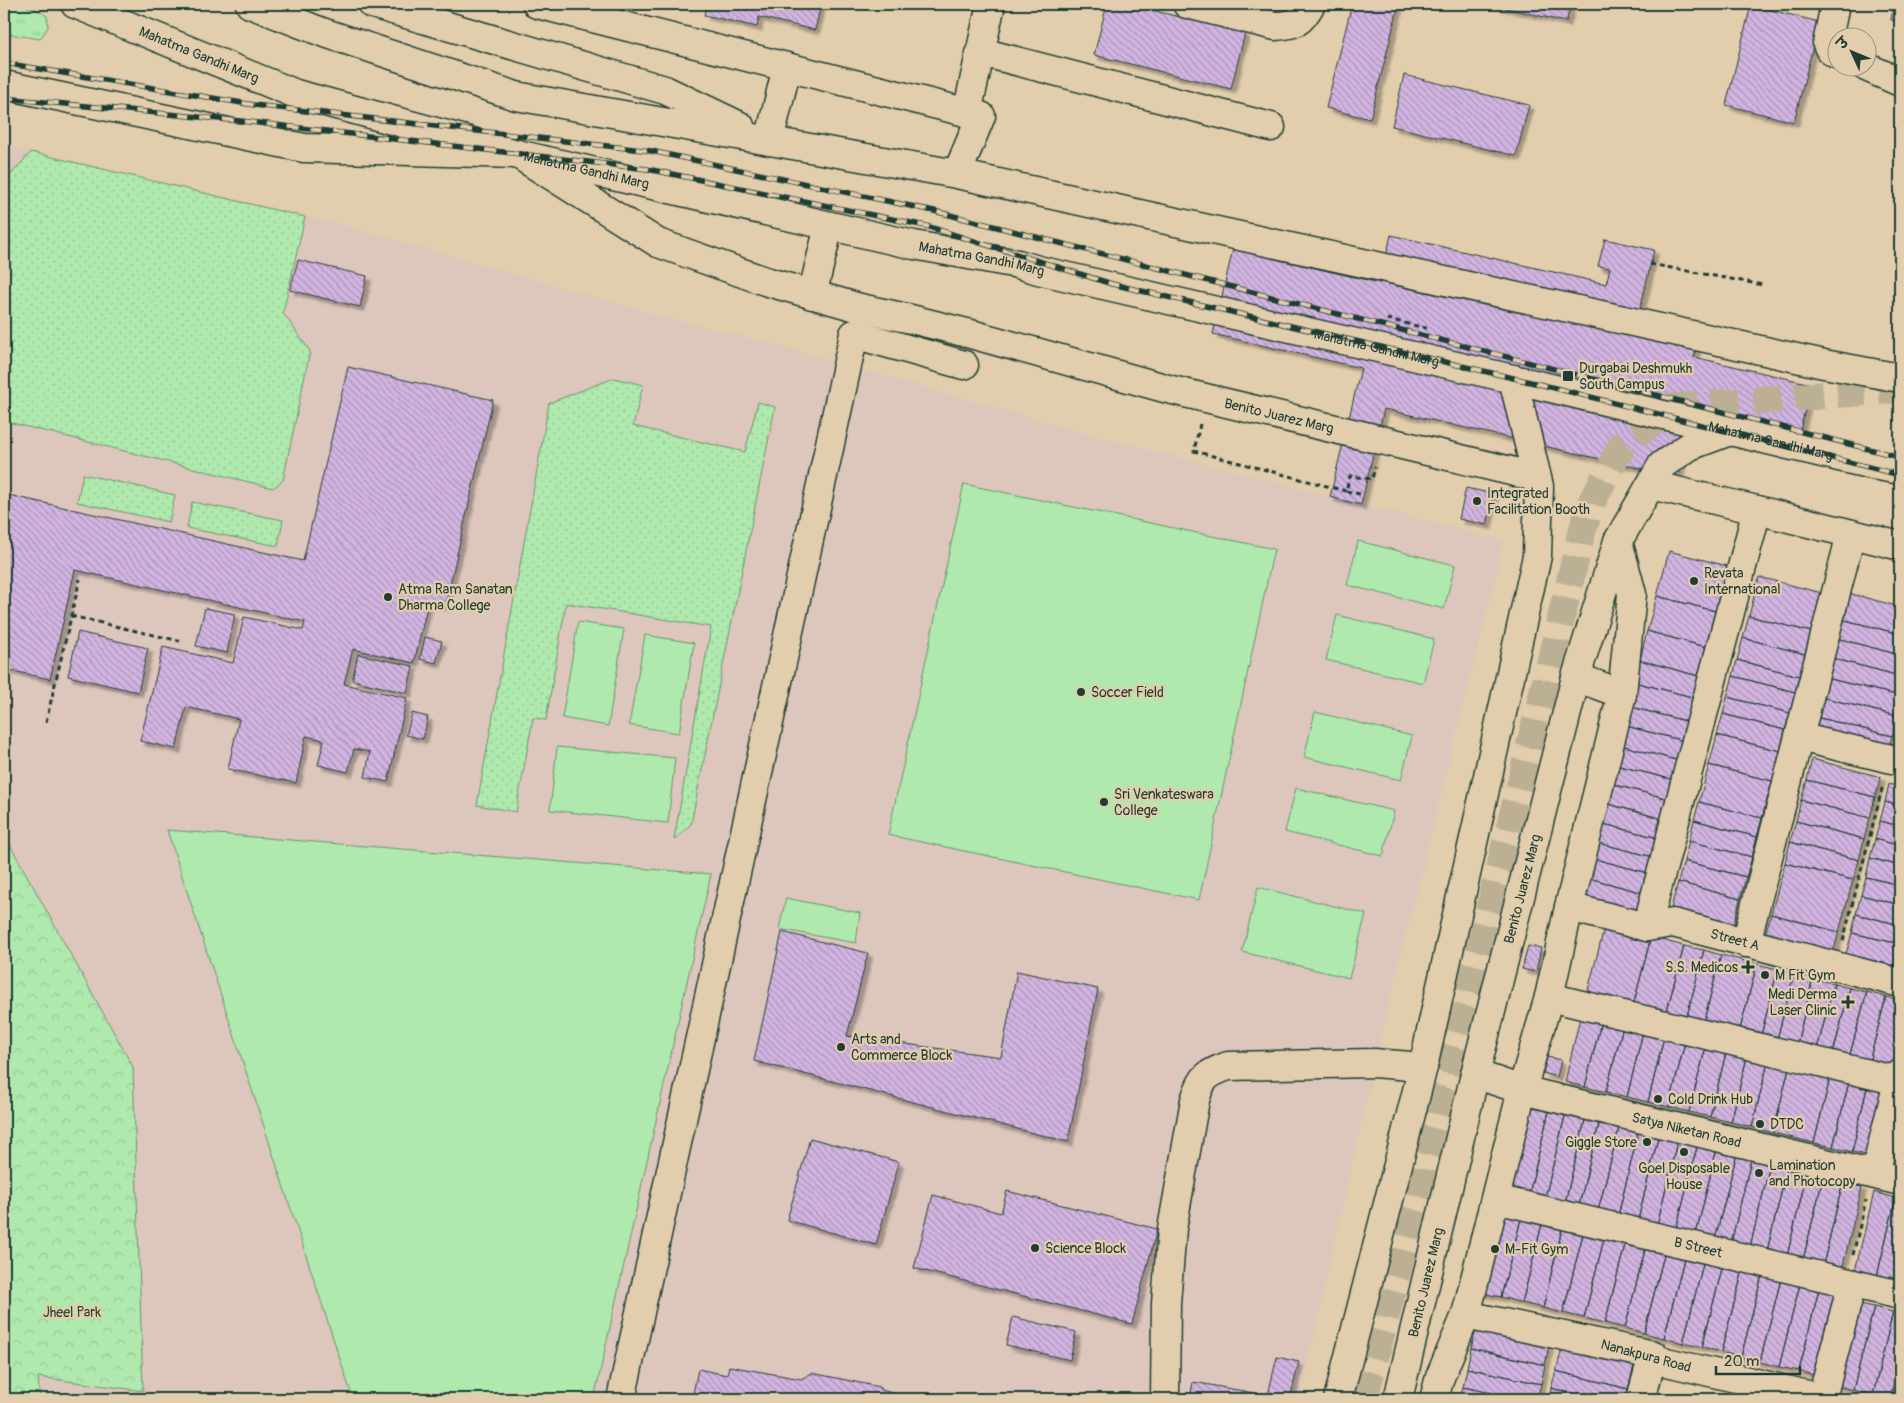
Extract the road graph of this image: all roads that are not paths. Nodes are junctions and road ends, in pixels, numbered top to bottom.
1 (75, 4) edge
2 (250, 4) edge
3 (372, 4) edge
4 (537, 4) edge
5 (991, 4) edge
6 (1187, 4) edge
7 (1311, 4) edge
8 (1835, 4) edge
9 (1830, 28) edge
10 (981, 52) junction
11 (787, 67) junction
12 (1876, 71) edge
13 (1900, 82) edge
14 (4, 85) edge
15 (967, 113) junction
16 (1270, 127) dead end
17 (769, 141) junction
18 (517, 154) junction
19 (957, 174) junction
20 (829, 226) junction
21 (812, 295) junction
22 (964, 365) dead end
23 (1900, 378) edge
24 (1513, 379) junction
25 (1730, 431) junction
26 (1900, 470) edge
27 (1536, 477) junction
28 (1650, 485) junction
29 (1757, 510) junction
30 (1851, 534) junction
31 (1618, 541) junction
32 (1900, 546) edge
33 (1576, 677) junction
34 (1622, 694) junction
35 (1799, 737) junction
36 (1895, 760) edge
37 (1569, 907) junction
38 (1647, 927) junction
39 (1746, 943) junction
40 (1900, 982) edge
41 (1548, 997) junction
42 (1423, 1067) junction
43 (1475, 1074) junction
44 (1899, 1078) edge
45 (1522, 1090) junction
46 (1881, 1184) edge
47 (1496, 1199) junction
48 (1849, 1283) junction
49 (1900, 1295) edge
50 (1466, 1315) junction
51 (1653, 1355) junction
52 (621, 1399) edge
53 (1165, 1399) edge
54 (1338, 1399) edge
55 (1398, 1399) edge
56 (1434, 1399) edge
57 (1641, 1399) edge
58 (1824, 1399) edge

1 - 18 main road, Mahatma Gandhi Marg
2 - 17 main road
3 - 17 main road
4 - 11 main road
5 - 10 main road
6 - 7 main road
8 - 9 main road
10 - 15 main road
10 - 16 main road
11 - 15 main road
11 - 17 main road
12 - 13 main road
14 - 18 main road
15 - 19 main road
17 - 19 main road
18 - 20 main road, Mahatma Gandhi Marg
18 - 21 main road, Benito Juarez Marg
19 - 23 main road
20 - 21 main road
20 - 24 main road, Mahatma Gandhi Marg
21 - 27 main road, Benito Juarez Marg
22 - 52 main road
24 - 25 main road, Mahatma Gandhi Marg
24 - 27 main road
25 - 26 main road, Mahatma Gandhi Marg
25 - 28 main road, Benito Juarez Marg
27 - 42 main road
28 - 29 main road
28 - 31 main road, Benito Juarez Marg
29 - 30 main road
29 - 38 main road
30 - 32 main road
30 - 35 main road
31 - 33 main road, Benito Juarez Marg
31 - 34 main road
33 - 34 main road
33 - 43 main road, Benito Juarez Marg
34 - 37 main road
35 - 36 main road
35 - 39 main road
37 - 38 main road, Street A
37 - 41 main road
38 - 39 main road, Street A
39 - 40 main road, Street A
41 - 44 main road
41 - 45 main road
42 - 53 main road
42 - 54 main road
43 - 45 main road, Satya Niketan Road
43 - 55 main road, Benito Juarez Marg
44 - 46 main road
45 - 46 main road, Satya Niketan Road
45 - 47 main road
47 - 48 main road, B Street
47 - 50 main road
48 - 49 main road, B Street
48 - 58 main road
50 - 51 main road, Nanakpura Road
50 - 56 main road
51 - 57 main road
51 - 58 main road, Nanakpura Road

